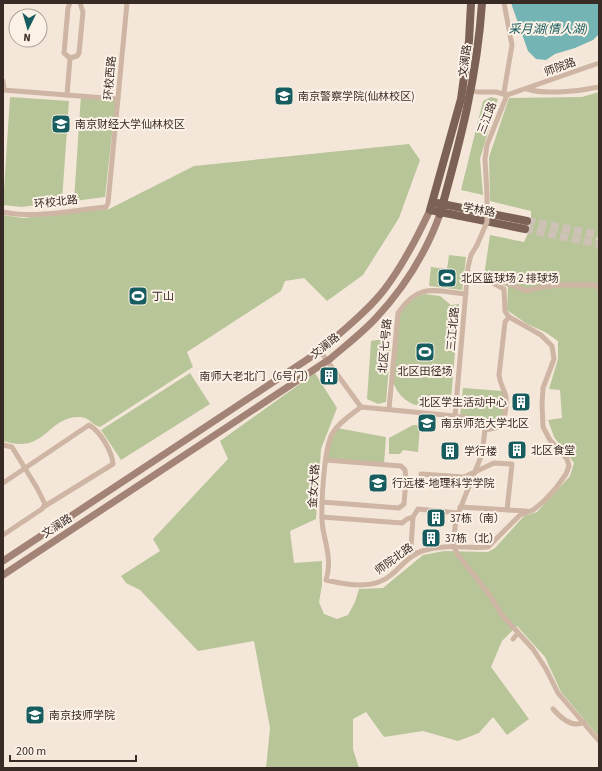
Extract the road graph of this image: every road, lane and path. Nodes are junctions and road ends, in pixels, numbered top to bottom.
1 (70, 3) edge
2 (80, 3) edge
3 (127, 3) edge
4 (471, 3) edge
5 (482, 3) edge
6 (504, 3) edge
7 (70, 58) junction
8 (599, 63) edge
9 (3, 81) edge
10 (463, 87) junction
11 (599, 87) edge
12 (4, 89) edge
13 (472, 89) junction
14 (527, 89) junction
15 (66, 95) junction
16 (506, 95) junction
17 (118, 99) junction
18 (433, 202) junction
19 (108, 203) joint
20 (442, 205) junction
21 (430, 210) junction
22 (3, 212) edge
23 (487, 213) junction
24 (440, 214) junction
25 (527, 221) tunnel mouth
26 (487, 222) junction
27 (525, 229) tunnel mouth
28 (467, 280) junction
29 (487, 280) junction
30 (599, 289) edge
31 (466, 294) junction
32 (510, 317) junction
33 (320, 351) junction
34 (327, 360) junction
35 (361, 407) junction
36 (389, 410) junction
37 (455, 416) junction
38 (504, 422) junction
39 (515, 424) dead end
40 (485, 430) junction
41 (3, 445) edge
42 (326, 460) junction
43 (25, 468) junction
44 (421, 474) dead end
45 (475, 474) junction
46 (3, 483) edge
47 (322, 502) junction
48 (45, 506) junction
49 (460, 507) junction
50 (507, 510) junction
51 (529, 511) junction
52 (458, 513) junction
53 (322, 517) junction
54 (413, 517) junction
55 (3, 535) edge
56 (453, 545) junction
57 (416, 554) junction
58 (3, 561) edge
59 (3, 575) edge
60 (326, 580) joint
61 (518, 633) junction
62 (513, 639) dead end
63 (552, 709) dead end
64 (584, 722) junction
65 (599, 741) edge

1 - 7 street
2 - 7 street
3 - 17 street, 环校西路
4 - 10 main road, 文澜路
5 - 13 main road, 文澜路
6 - 16 street, 三江路
7 - 15 street
8 - 14 street, 师院路
9 - 12 street
10 - 13 street, 师院路
10 - 18 main road, 文澜路
11 - 14 street, 师院路
12 - 15 street
13 - 16 street, 师院路
13 - 20 main road, 文澜路
14 - 16 street, 师院路
15 - 17 street
16 - 23 street, 三江路, bridge
17 - 19 street, 环校西路
18 - 20 main road, 学林路
18 - 21 main road, 文澜路
19 - 22 street, 环校北路
20 - 23 main road, 学林路
20 - 24 main road, 文澜路
21 - 24 main road, 学林路
21 - 33 main road, 文澜路
23 - 25 main road, 学林路
23 - 26 street, 三江路, bridge
24 - 26 main road, 学林路
24 - 34 main road, 文澜路
26 - 27 main road, 学林路
26 - 28 street, 三江北路, bridge
28 - 29 street
28 - 31 street, 三江北路
29 - 30 street
29 - 32 street
31 - 36 street, 北区七号路
31 - 37 street, 三江北路
32 - 38 street
32 - 51 street, 师院北路
33 - 34 street
33 - 58 main road, 文澜路
34 - 35 street
34 - 59 main road, 文澜路
35 - 36 street
35 - 42 street, 金女大路
36 - 37 street
37 - 40 street
38 - 39 street
38 - 40 street
40 - 45 street
41 - 43 street
42 - 47 street, 金女大路
42 - 47 street
43 - 46 street
43 - 48 street
43 - 48 street
44 - 45 street
45 - 49 street
45 - 50 street
47 - 53 street, 金女大路
48 - 55 street
49 - 50 street
49 - 52 street
50 - 51 street
51 - 56 street, 师院北路
52 - 54 street
52 - 56 street
53 - 54 street
53 - 60 street, 金女大路
54 - 57 street
56 - 57 street, 师院北路
56 - 61 street
57 - 60 street, 师院北路
61 - 62 street
61 - 64 street
63 - 64 street
64 - 65 street

